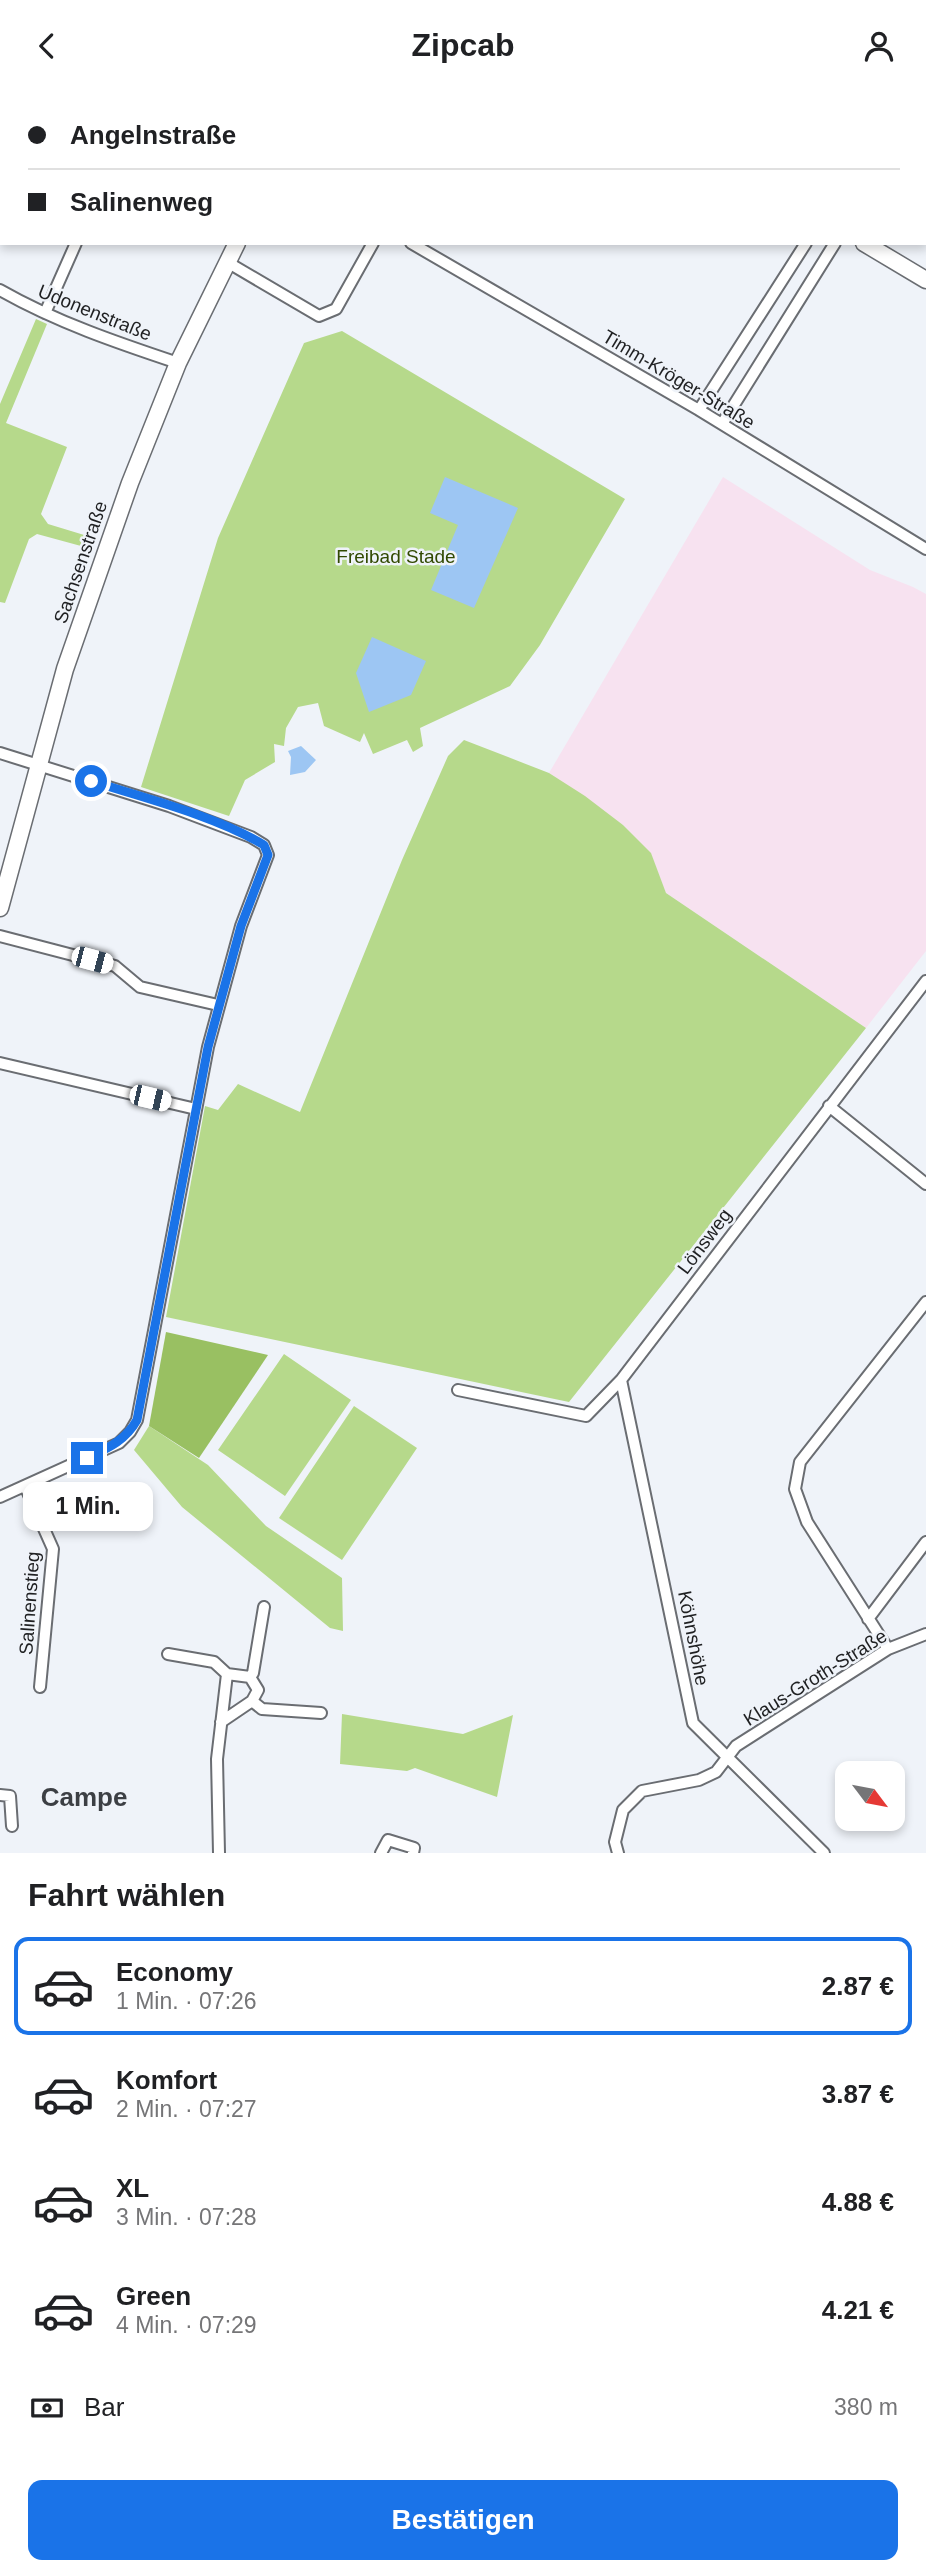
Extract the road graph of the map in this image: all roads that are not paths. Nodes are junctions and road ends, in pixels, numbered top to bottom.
1 (75, 245) edge
2 (236, 245) edge
3 (372, 245) edge
4 (414, 245) edge
5 (805, 245) edge
6 (834, 245) edge
7 (866, 245) edge
8 (228, 262) junction
9 (926, 280) edge
10 (0, 290) edge
11 (45, 313) junction
12 (178, 363) junction
13 (699, 411) junction
14 (722, 424) junction
15 (926, 549) edge
16 (0, 753) edge
17 (38, 765) junction
18 (0, 908) edge
19 (0, 936) edge
20 (926, 981) edge
21 (218, 1005) junction
22 (0, 1063) edge
23 (829, 1105) junction
24 (196, 1109) junction
25 (926, 1184) edge
26 (926, 1302) edge
27 (621, 1380) junction
28 (458, 1389) dead end
29 (25, 1486) junction
30 (0, 1497) edge
31 (926, 1542) edge
32 (264, 1607) dead end
33 (868, 1619) junction
34 (926, 1634) edge
35 (888, 1649) junction
36 (168, 1654) dead end
37 (227, 1674) junction
38 (250, 1677) junction
39 (40, 1687) dead end
40 (252, 1701) junction
41 (321, 1713) dead end
42 (221, 1722) junction
43 (727, 1757) junction
44 (0, 1795) edge
45 (12, 1826) dead end
46 (219, 1853) edge
47 (381, 1853) edge
48 (413, 1853) edge
49 (618, 1853) edge
50 (824, 1853) edge

1 - 11 street
2 - 8 street, Sachsenstraße
3 - 8 street
4 - 13 street, Timm-Kröger-Straße
5 - 13 street
6 - 14 street
7 - 9 street
8 - 12 street, Sachsenstraße
10 - 11 street, Udonenstraße
11 - 12 street, Udonenstraße
12 - 17 street, Sachsenstraße
13 - 14 street, Timm-Kröger-Straße
14 - 15 street, Timm-Kröger-Straße
16 - 17 street
17 - 18 street, Sachsenstraße
17 - 21 street
19 - 21 street
20 - 23 street, Lönsweg
21 - 24 street
22 - 24 street
23 - 25 street
23 - 27 street, Lönsweg
24 - 29 street
26 - 33 street
27 - 28 street, Lönsweg
27 - 43 street, Köhnshöhe
29 - 30 street
29 - 39 street, Salinenstieg
31 - 33 street
32 - 38 street
33 - 35 street
34 - 35 street, Klaus-Groth-Straße
35 - 43 street, Klaus-Groth-Straße
36 - 37 street
37 - 38 street
37 - 42 street
38 - 40 street
40 - 41 street
40 - 42 street
42 - 46 street
43 - 49 street, Klaus-Groth-Straße
43 - 50 street, Köhnshöhe
44 - 45 street
47 - 48 street

